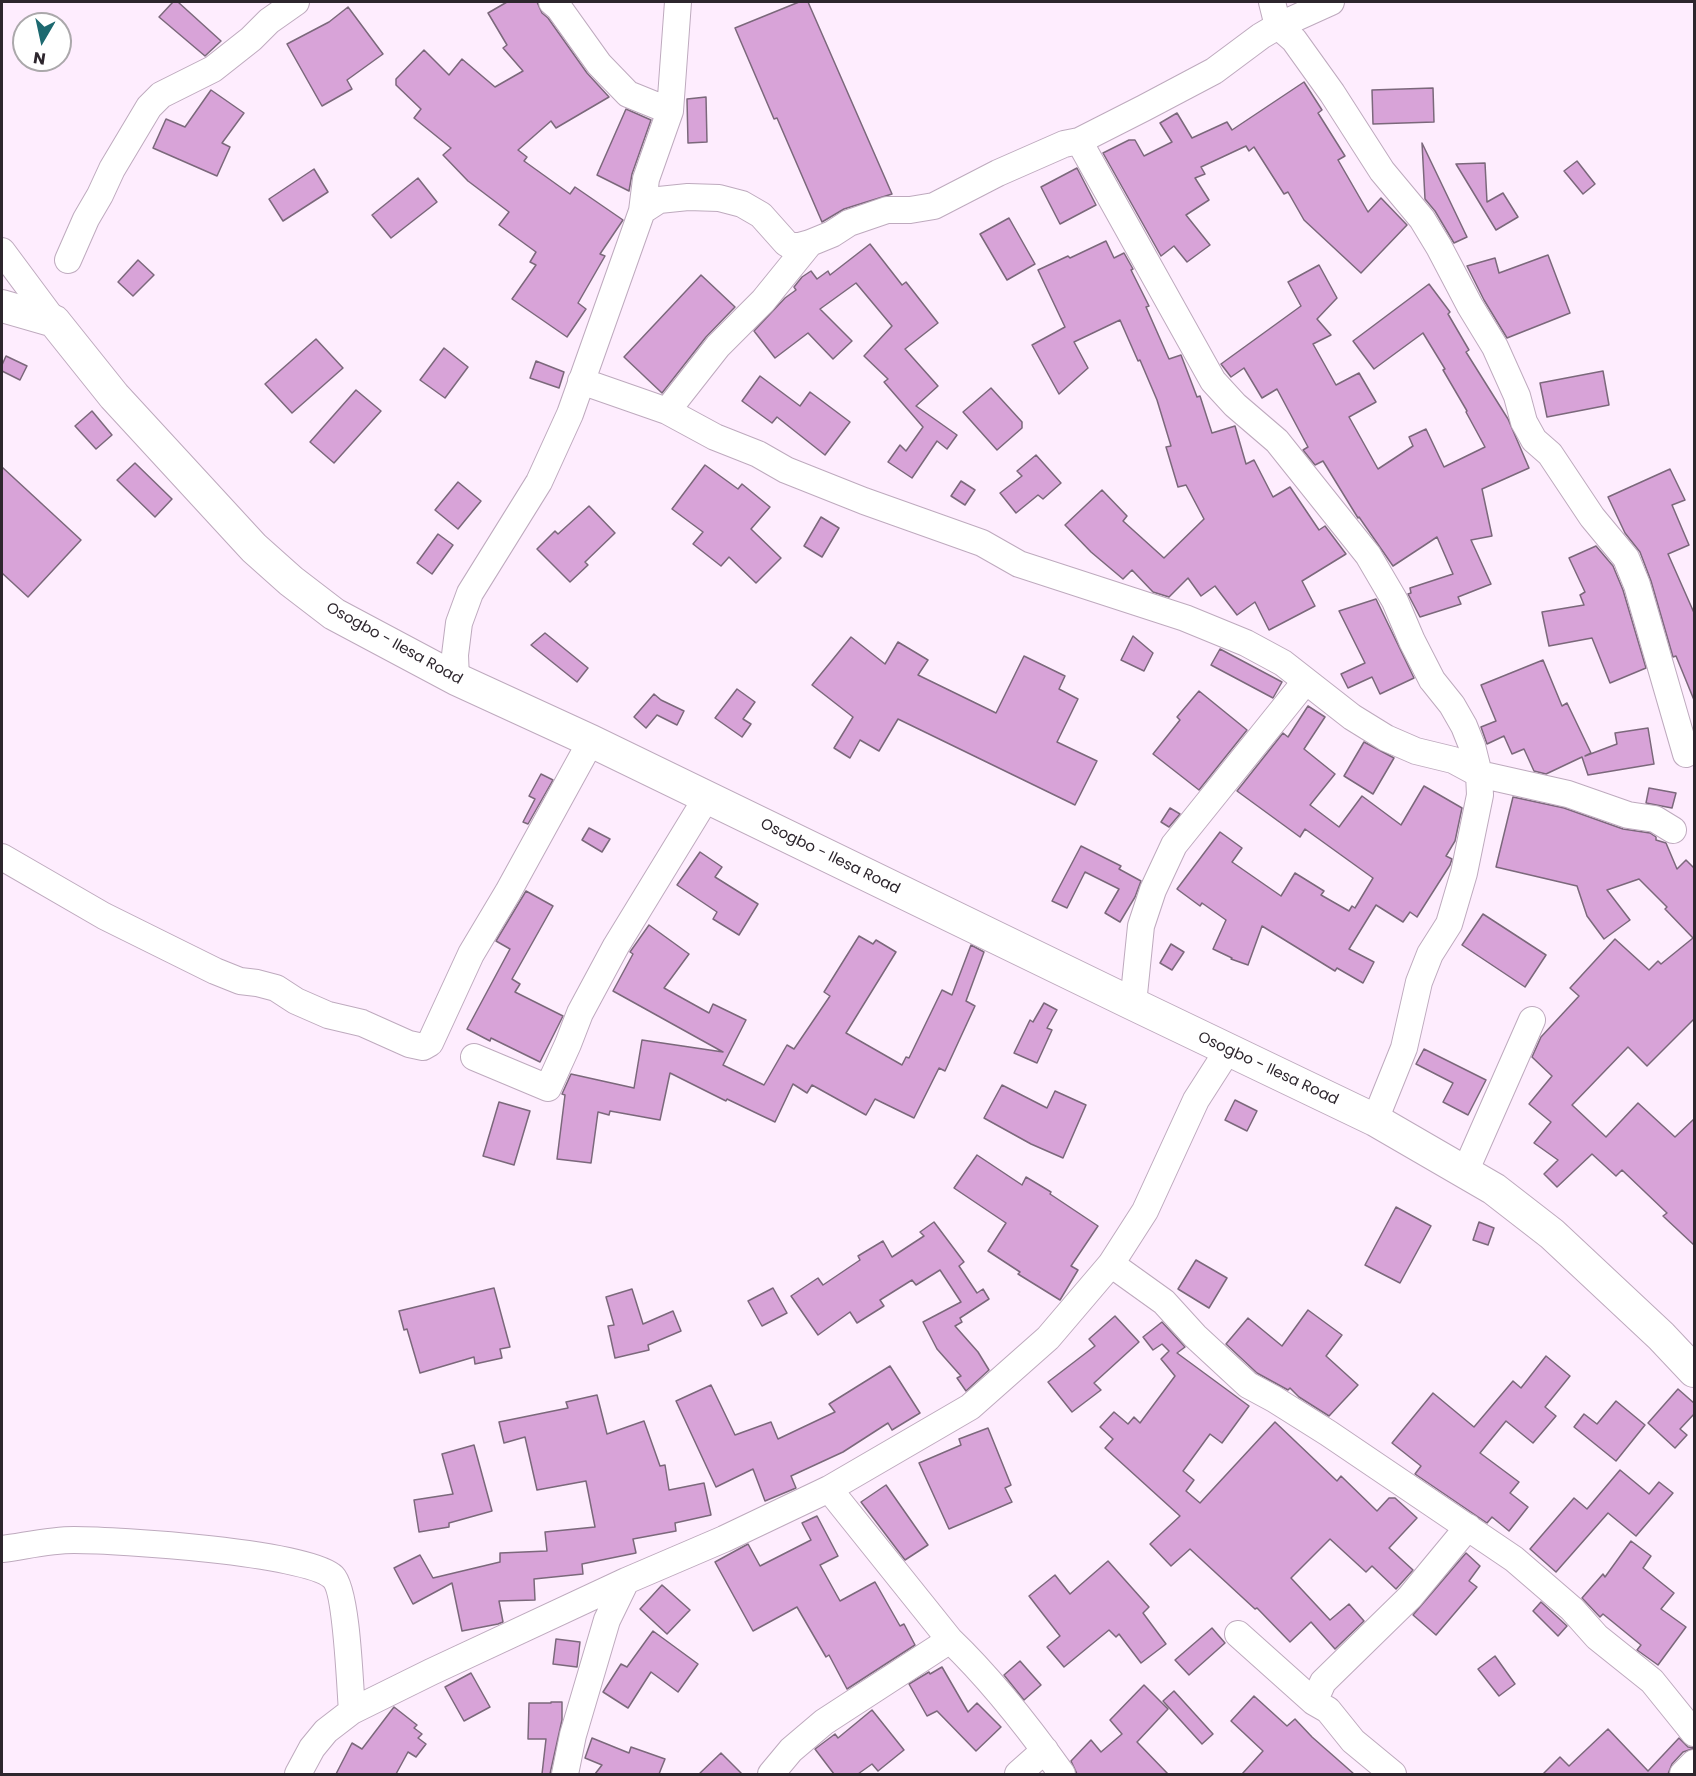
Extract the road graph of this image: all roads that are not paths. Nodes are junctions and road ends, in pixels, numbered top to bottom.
1 (296, 2) edge
2 (552, 2) edge
3 (678, 2) edge
4 (1331, 2) edge
5 (1275, 14) edge
6 (670, 111) junction
7 (1079, 141) junction
8 (642, 211) junction
9 (810, 243) junction
10 (2, 251) edge
11 (68, 260) dead end
12 (2, 306) edge
13 (54, 321) junction
14 (581, 381) junction
15 (667, 411) junction
16 (456, 679) junction
17 (1305, 682) junction
18 (591, 741) junction
19 (1462, 753) junction
20 (1686, 754) dead end
21 (1479, 774) junction
22 (707, 797) junction
23 (1673, 830) dead end
24 (2, 857) edge
25 (1132, 1004) junction
26 (1532, 1020) dead end
27 (1228, 1050) junction
28 (474, 1056) dead end
29 (1375, 1120) junction
30 (1465, 1172) junction
31 (1111, 1264) junction
32 (1695, 1371) edge
33 (829, 1489) junction
34 (1468, 1527) junction
35 (2, 1550) edge
36 (626, 1581) junction
37 (1238, 1634) dead end
38 (950, 1640) junction
39 (1314, 1702) junction
40 (352, 1712) junction
41 (1695, 1733) edge
42 (1045, 1750) junction
43 (1695, 1763) edge
44 (298, 1774) edge
45 (566, 1774) edge
46 (771, 1774) edge
47 (1018, 1774) edge
48 (1062, 1774) edge
49 (1393, 1774) edge
50 (1683, 1774) edge

1 - 11 street
2 - 6 street
3 - 6 street
4 - 5 street
5 - 7 street
5 - 20 street
6 - 8 street
7 - 9 street
7 - 19 street
8 - 9 street
8 - 14 street
9 - 15 street
10 - 13 street
12 - 13 main road
13 - 16 main road, Osogbo - Ilesa Road
14 - 15 street
14 - 16 street
15 - 17 street
16 - 18 main road, Osogbo - Ilesa Road
17 - 19 street
17 - 25 street
18 - 22 main road, Osogbo - Ilesa Road
18 - 24 street
19 - 21 street
21 - 23 street
21 - 29 street
22 - 25 main road, Osogbo - Ilesa Road
22 - 28 street
25 - 27 main road, Osogbo - Ilesa Road
26 - 30 street
27 - 29 main road, Osogbo - Ilesa Road
27 - 31 street
29 - 30 main road, Osogbo - Ilesa Road
30 - 32 main road, Osogbo - Ilesa Road
31 - 33 street
31 - 34 street
33 - 36 street
33 - 38 street
34 - 39 street
34 - 41 street
35 - 40 street
36 - 40 street
36 - 45 street
37 - 39 street
38 - 42 street
38 - 46 street
39 - 49 street
40 - 44 street
42 - 47 street
42 - 48 street
43 - 50 street

